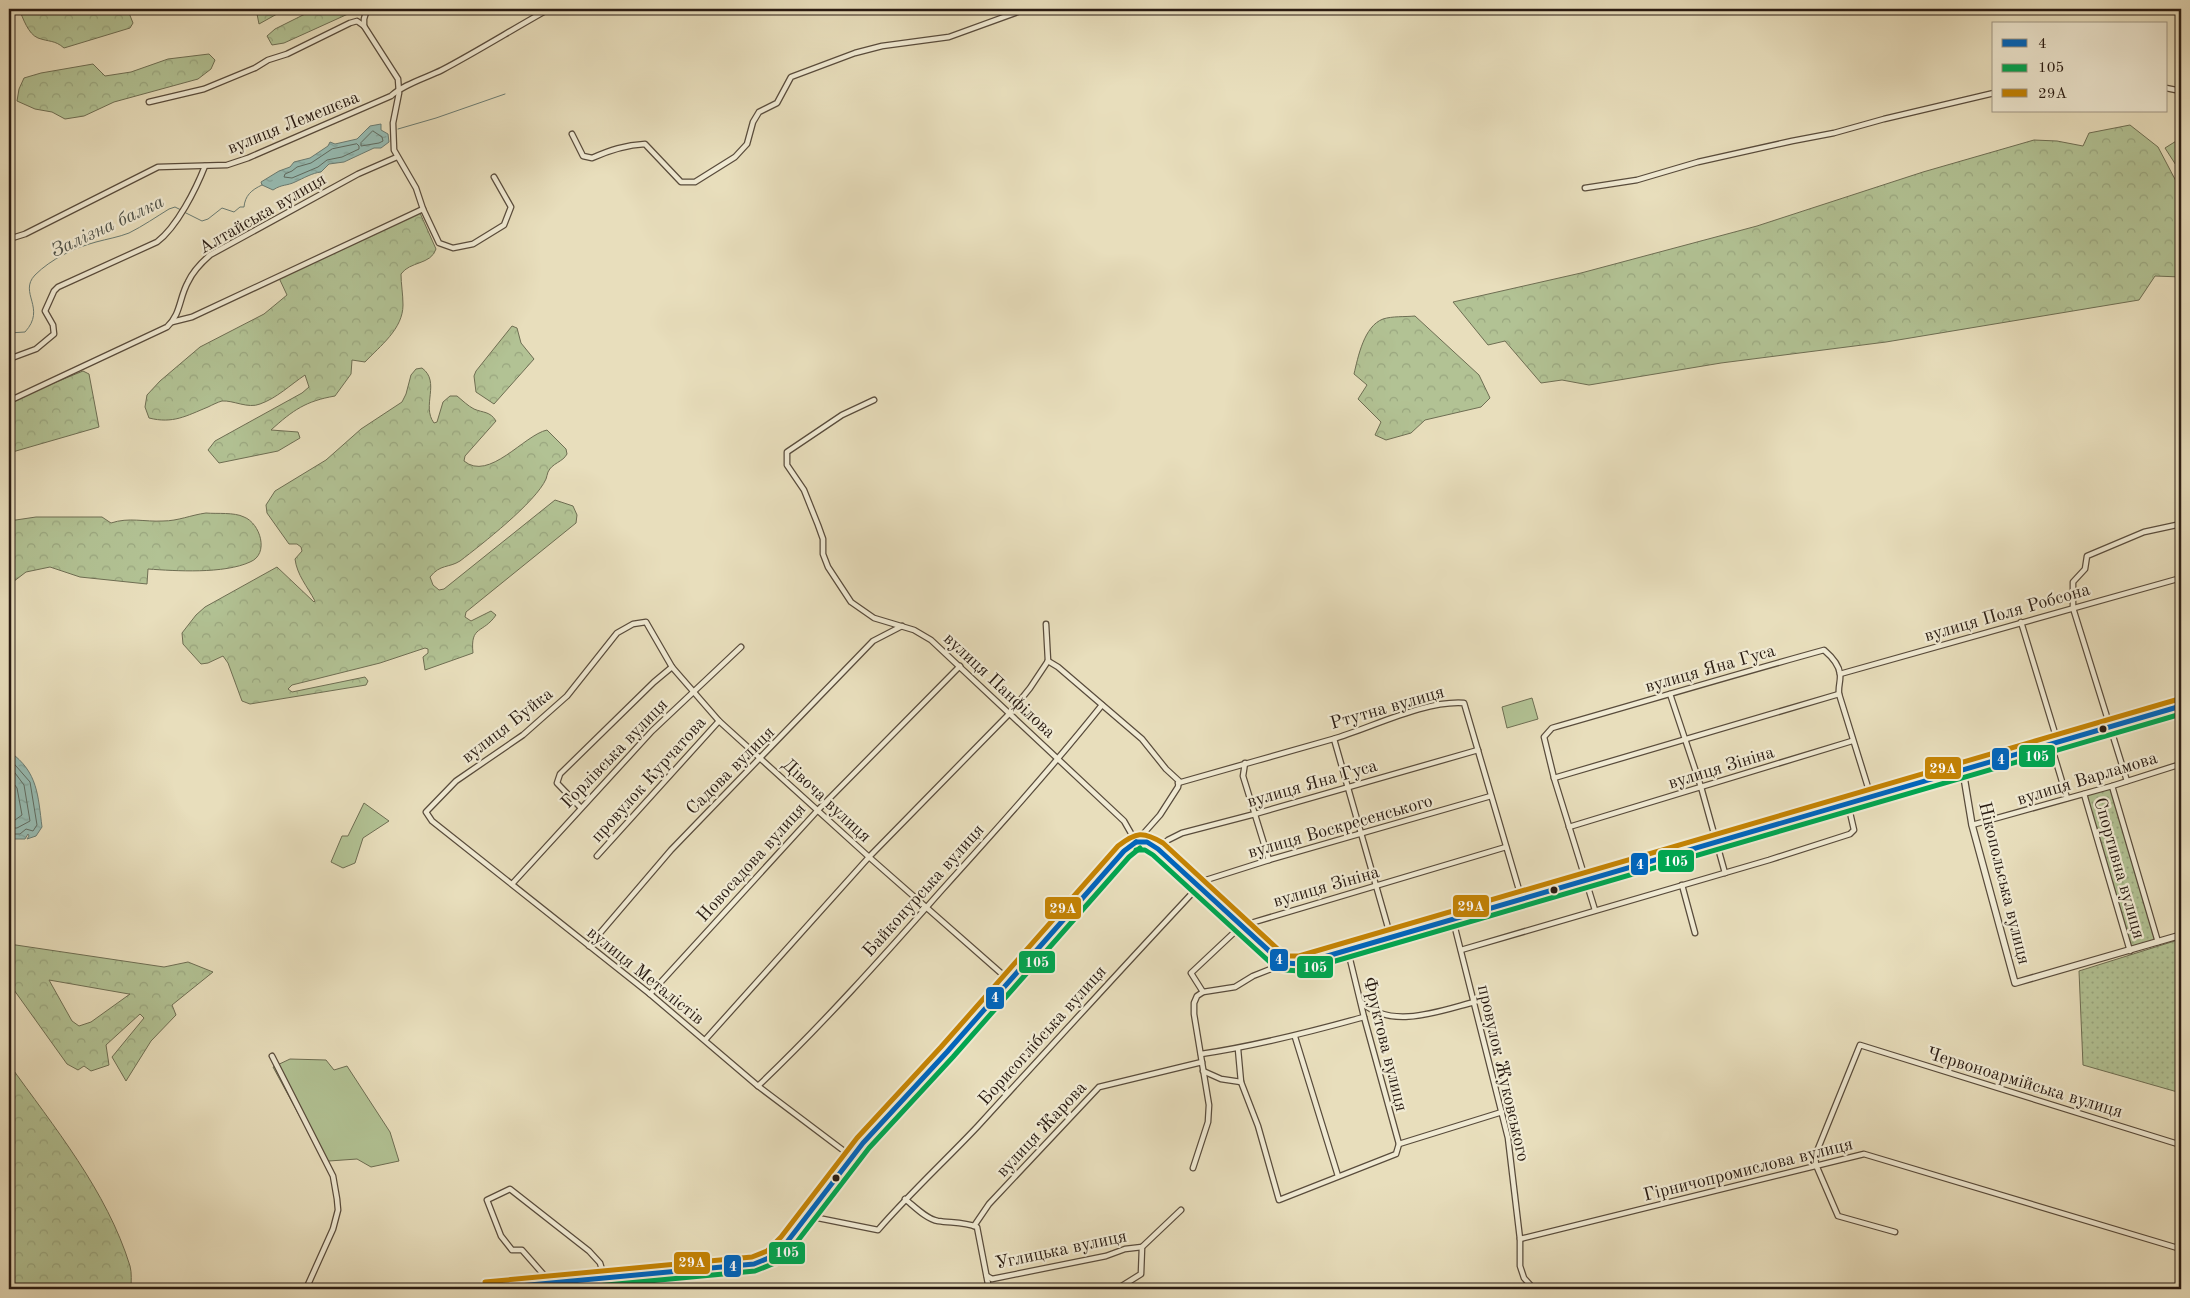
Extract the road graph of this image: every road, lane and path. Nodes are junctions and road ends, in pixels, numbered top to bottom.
1 (367, 9) edge
2 (549, 9) edge
3 (1026, 9) edge
4 (364, 26) junction
5 (2168, 88) edge
6 (399, 89) junction
7 (2181, 91) edge
8 (1992, 93) edge
9 (149, 102) dead end
10 (572, 134) dead end
11 (397, 157) junction
12 (205, 166) junction
13 (494, 177) dead end
14 (1585, 188) dead end
15 (423, 209) junction
16 (9, 239) edge
17 (172, 322) junction
18 (9, 360) edge
19 (874, 400) dead end
20 (9, 401) edge
21 (2181, 524) edge
22 (2181, 578) edge
23 (2073, 608) junction
24 (646, 622) joint
25 (2021, 622) junction
26 (1046, 624) dead end
27 (902, 626) junction
28 (741, 647) dead end
29 (1048, 661) junction
30 (960, 666) junction
31 (672, 667) junction
32 (1840, 674) junction
33 (693, 691) junction
34 (1670, 694) junction
35 (1839, 694) junction
36 (1102, 705) junction
37 (2181, 706) edge
38 (1009, 714) junction
39 (719, 721) junction
40 (2110, 727) junction
41 (1334, 739) junction
42 (1685, 739) junction
43 (1852, 741) junction
44 (2055, 744) junction
45 (1478, 750) junction
46 (761, 758) junction
47 (1058, 760) junction
48 (1245, 763) junction
49 (2181, 764) edge
50 (1963, 771) junction
51 (1554, 778) junction
52 (2127, 781) junction
53 (1178, 782) junction
54 (2112, 786) junction
55 (1701, 787) junction
56 (1347, 788) junction
57 (2084, 794) junction
58 (1491, 796) junction
59 (1871, 797) junction
60 (2067, 798) junction
61 (1848, 804) junction
62 (580, 807) junction
63 (817, 810) junction
64 (426, 812) joint
65 (1255, 814) junction
66 (1972, 825) junction
67 (1569, 828) junction
68 (1360, 835) junction
69 (1139, 841) junction
70 (1716, 842) junction
71 (1506, 848) junction
72 (1158, 849) junction
73 (597, 856) dead end
74 (869, 857) junction
75 (1269, 860) junction
76 (1726, 873) junction
77 (1585, 882) junction
78 (513, 883) junction
79 (1198, 886) junction
80 (1374, 886) junction
81 (1682, 886) junction
82 (1522, 900) junction
83 (926, 908) junction
84 (1595, 910) junction
85 (1452, 920) junction
86 (1241, 926) junction
87 (1695, 933) dead end
88 (2181, 935) edge
89 (1391, 938) junction
90 (2158, 942) junction
91 (589, 946) junction
92 (1348, 950) junction
93 (1461, 950) junction
94 (2130, 951) junction
95 (1286, 963) junction
96 (1010, 980) junction
97 (1203, 992) junction
98 (650, 994) junction
99 (1360, 1001) junction
100 (1474, 1002) junction
101 (1364, 1017) junction
102 (1295, 1036) junction
103 (705, 1040) junction
104 (1238, 1049) junction
105 (1200, 1054) junction
106 (272, 1056) dead end
107 (1202, 1062) junction
108 (1203, 1071) junction
109 (1241, 1082) junction
110 (758, 1086) junction
111 (1502, 1112) junction
112 (1399, 1144) junction
113 (2181, 1145) edge
114 (852, 1158) junction
115 (1816, 1165) junction
116 (1193, 1168) dead end
117 (1338, 1176) junction
118 (905, 1199) junction
119 (1181, 1210) dead end
120 (808, 1216) junction
121 (976, 1227) junction
122 (1895, 1232) dead end
123 (1520, 1239) junction
124 (1142, 1247) junction
125 (2181, 1249) edge
126 (987, 1276) junction
127 (605, 1279) junction
128 (552, 1284) junction
129 (306, 1289) edge
130 (486, 1289) edge
131 (989, 1289) edge
132 (1117, 1289) edge
133 (1534, 1289) edge

1 - 4 street
2 - 6 street, вулиця Лемешєва
3 - 10 street
4 - 6 street
4 - 9 street
5 - 7 street
6 - 11 street
6 - 12 street, вулиця Лемешєва
8 - 14 street
11 - 15 street
11 - 17 street, Алтайська вулиця
12 - 16 street, вулиця Лемешєва
12 - 18 street
13 - 15 street
15 - 17 street
17 - 20 street
19 - 27 street, вулиця Панфілова
21 - 23 street, Спортивна вулиця
22 - 23 street, вулиця Поля Робсона
23 - 25 street, вулиця Поля Робсона
23 - 40 street, Спортивна вулиця
24 - 31 street, Дівоча вулиця
24 - 64 street, вулиця Буйка
25 - 32 street, вулиця Поля Робсона
25 - 44 street, Спортивна вулиця
26 - 29 street
27 - 30 street, вулиця Панфілова
27 - 46 street, Садова вулиця
28 - 33 street, Горлівська вулиця
29 - 36 street
29 - 38 street
30 - 38 street, вулиця Панфілова
30 - 63 street, Новосадова вулиця
31 - 33 street, Дівоча вулиця
31 - 62 street
32 - 34 street, вулиця Яна Гуса
32 - 35 street
33 - 39 street, Дівоча вулиця
33 - 62 street, Горлівська вулиця
34 - 42 street
34 - 51 street, вулиця Яна Гуса
35 - 42 street
35 - 43 street
36 - 47 street, Байконурська вулиця
36 - 53 street
37 - 40 main road
38 - 47 street, вулиця Панфілова
38 - 74 street
39 - 46 street, Дівоча вулиця
39 - 73 street, провулок Курчатова
40 - 44 main road
40 - 52 street, Спортивна вулиця
41 - 45 street, Ртутна вулиця
41 - 48 street, Ртутна вулиця
41 - 56 street
42 - 51 street
42 - 55 street
43 - 55 street, вулиця Зініна
43 - 59 street
44 - 50 main road
44 - 60 street, Спортивна вулиця
45 - 56 street, вулиця Яна Гуса
45 - 58 street, Ртутна вулиця
46 - 63 street, Дівоча вулиця
46 - 91 street, Садова вулиця
47 - 69 street, вулиця Панфілова
47 - 83 street, Байконурська вулиця
48 - 53 street, Ртутна вулиця
48 - 65 street
49 - 52 street, вулиця Варламова
50 - 59 main road
50 - 66 street, Нікопольська вулиця
51 - 67 street
52 - 54 street, вулиця Варламова
53 - 69 street
54 - 57 street, вулиця Варламова
54 - 90 street, Спортивна вулиця
55 - 67 street, вулиця Зініна
55 - 70 street
56 - 65 street, вулиця Яна Гуса
56 - 68 street
57 - 60 street, вулиця Варламова
57 - 94 street, Спортивна вулиця
58 - 68 street, вулиця Воскресенського
58 - 71 street, Ртутна вулиця
59 - 61 main road
60 - 66 street, вулиця Варламова
61 - 70 main road
61 - 76 street
62 - 78 street, Горлівська вулиця
63 - 74 street, Дівоча вулиця
63 - 98 street, Новосадова вулиця
64 - 78 street, вулиця Металістів
65 - 72 street, вулиця Яна Гуса
65 - 75 street
66 - 94 street, Нікопольська вулиця
67 - 77 street
68 - 75 street, вулиця Воскресенського
68 - 80 street
69 - 72 main road
69 - 96 main road
70 - 76 street
70 - 77 main road
71 - 80 street, вулиця Зініна
71 - 82 street, Ртутна вулиця
72 - 79 main road
74 - 83 street, Дівоча вулиця
74 - 103 street
75 - 79 street, вулиця Воскресенського
76 - 81 street
77 - 82 main road
77 - 84 street
78 - 91 street, вулиця Металістів
79 - 86 main road
79 - 118 street, Борисоглібська вулиця
80 - 86 street, вулиця Зініна
80 - 89 street
81 - 84 street
81 - 87 street
82 - 85 main road
83 - 96 street, Дівоча вулиця
83 - 110 street, Байконурська вулиця
84 - 93 street
85 - 89 main road
85 - 93 street, провулок Жуковського
86 - 95 main road
86 - 97 street, вулиця Зініна
88 - 90 street
89 - 92 main road
90 - 94 street
91 - 98 street, вулиця Металістів
92 - 95 main road
92 - 99 street, Фруктова вулиця
93 - 100 street, провулок Жуковського
95 - 97 street
96 - 114 main road
97 - 105 street
98 - 103 street, вулиця Металістів
99 - 100 street
99 - 101 street, Фруктова вулиця
100 - 111 street, провулок Жуковського
101 - 102 street
101 - 112 street, Фруктова вулиця
102 - 104 street
102 - 117 street
103 - 110 street, вулиця Металістів
104 - 105 street
104 - 109 street
105 - 107 street
106 - 129 street
107 - 108 street
107 - 121 street, вулиця Жарова
108 - 109 street
108 - 116 street
109 - 117 street
110 - 114 street, вулиця Металістів
111 - 112 street
111 - 123 street, провулок Жуковського
112 - 117 street
113 - 115 street, Червоноармійська вулиця
114 - 120 main road
115 - 122 street
115 - 123 street, Гірничопромислова вулиця
115 - 125 street, Гірничопромислова вулиця
118 - 120 street, Борисоглібська вулиця
118 - 121 street
119 - 124 street, Углицька вулиця
120 - 127 main road
121 - 126 street, Углицька вулиця
123 - 133 street, провулок Жуковського
124 - 126 street, Углицька вулиця
124 - 132 street, Углицька вулиця
126 - 131 street, Углицька вулиця
127 - 128 main road
127 - 128 street
128 - 130 main road

